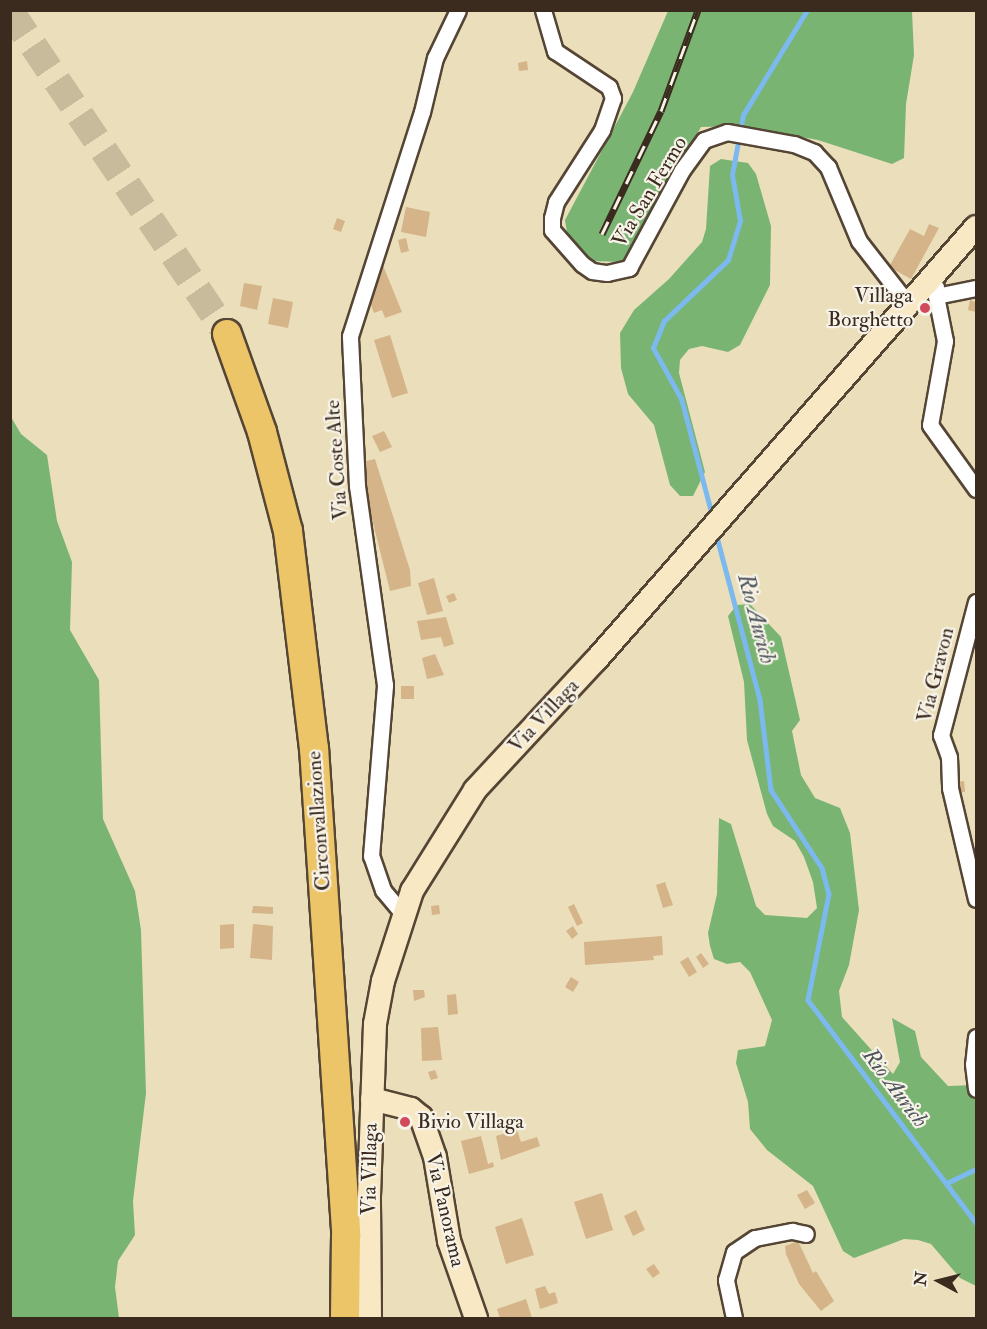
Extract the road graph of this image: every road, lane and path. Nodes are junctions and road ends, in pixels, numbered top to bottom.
1 (458, 10) edge
2 (543, 10) edge
3 (976, 226) edge
4 (936, 286) junction
5 (976, 288) edge
6 (908, 304) junction
7 (227, 334) tunnel mouth
8 (976, 489) edge
9 (976, 602) edge
10 (976, 899) edge
11 (403, 914) junction
12 (976, 1037) edge
13 (976, 1089) edge
14 (372, 1098) junction
15 (806, 1234) dead end
16 (345, 1318) edge
17 (370, 1318) edge
18 (476, 1318) edge
19 (734, 1318) edge

1 - 11 street, Via Coste Alte
2 - 6 street, Via San Fermo
3 - 4 street, Via Villaga
4 - 5 street
4 - 6 street, Via Villaga
4 - 8 street
6 - 11 street, Via Villaga
7 - 16 highway, Circonvallazione
9 - 10 street, Via Gravon
11 - 14 street, Via Villaga
12 - 13 street
14 - 17 street, Via Villaga
14 - 18 street, Via Panorama
15 - 19 street

